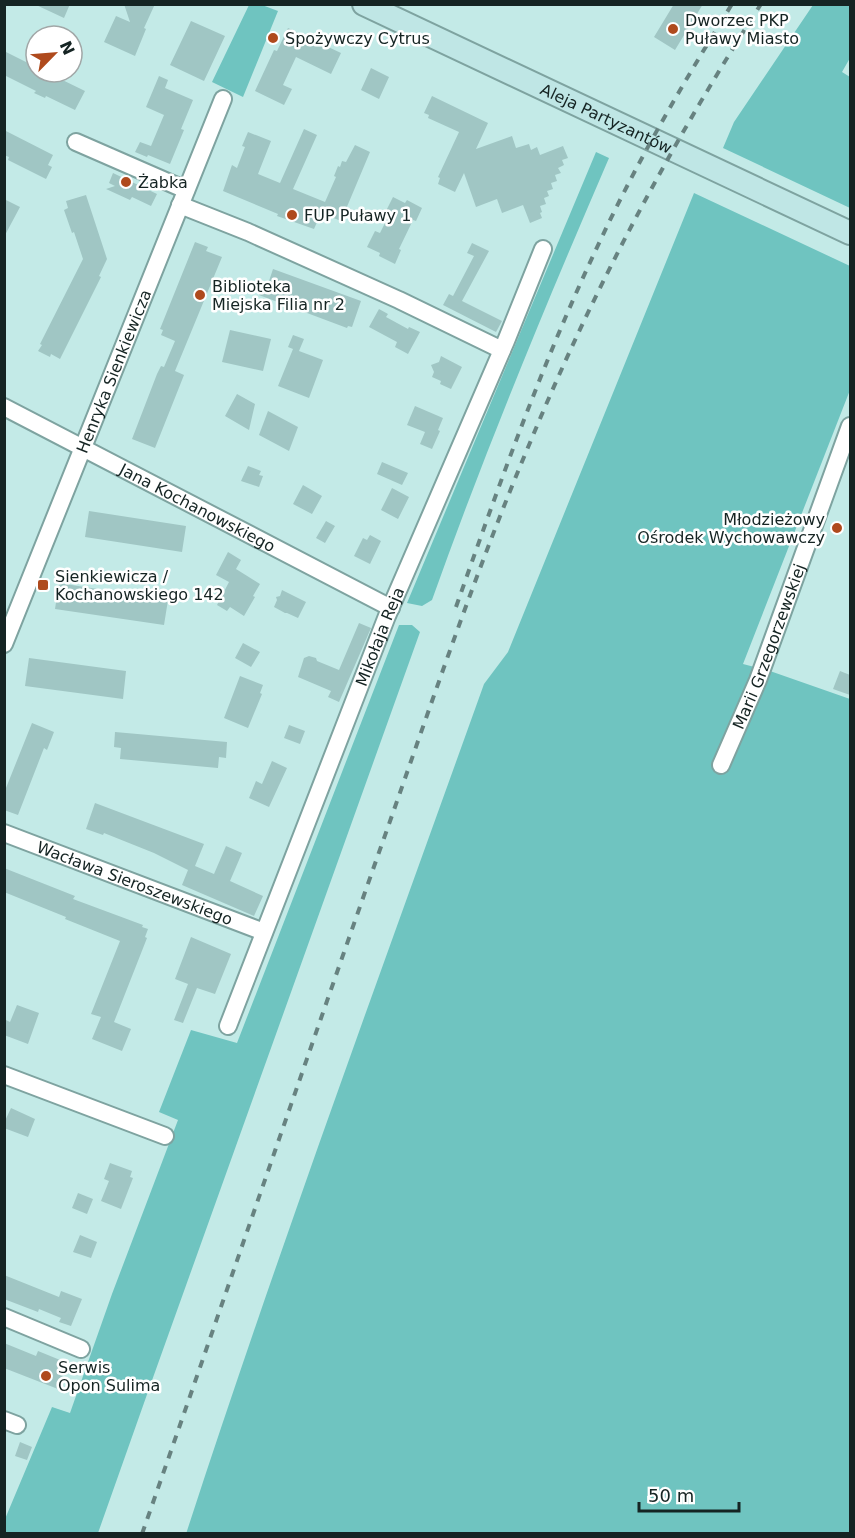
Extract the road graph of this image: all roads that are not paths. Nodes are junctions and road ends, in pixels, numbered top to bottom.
1 (364, 4) edge
2 (223, 99) dead end
3 (76, 142) dead end
4 (183, 197) junction
5 (850, 233) edge
6 (543, 249) dead end
7 (502, 350) junction
8 (4, 407) edge
9 (850, 426) edge
10 (83, 448) junction
11 (391, 608) junction
12 (4, 644) edge
13 (721, 765) dead end
14 (4, 833) edge
15 (264, 932) junction
16 (228, 1026) dead end
17 (4, 1075) edge
18 (165, 1136) dead end
19 (4, 1317) edge
20 (81, 1349) dead end

1 - 5 main road, Aleja Partyzantów
2 - 4 street, Henryka Sienkiewicza
3 - 4 street
4 - 7 street
4 - 10 street, Henryka Sienkiewicza
6 - 7 street, Mikołaja Reja
7 - 11 street, Mikołaja Reja
8 - 10 street, Jana Kochanowskiego
9 - 13 street, Marii Grzegorzewskiej
10 - 11 street, Jana Kochanowskiego
10 - 12 street, Henryka Sienkiewicza
11 - 15 street, Mikołaja Reja
14 - 15 street, Wacława Sieroszewskiego
15 - 16 street, Mikołaja Reja
17 - 18 street
19 - 20 street

